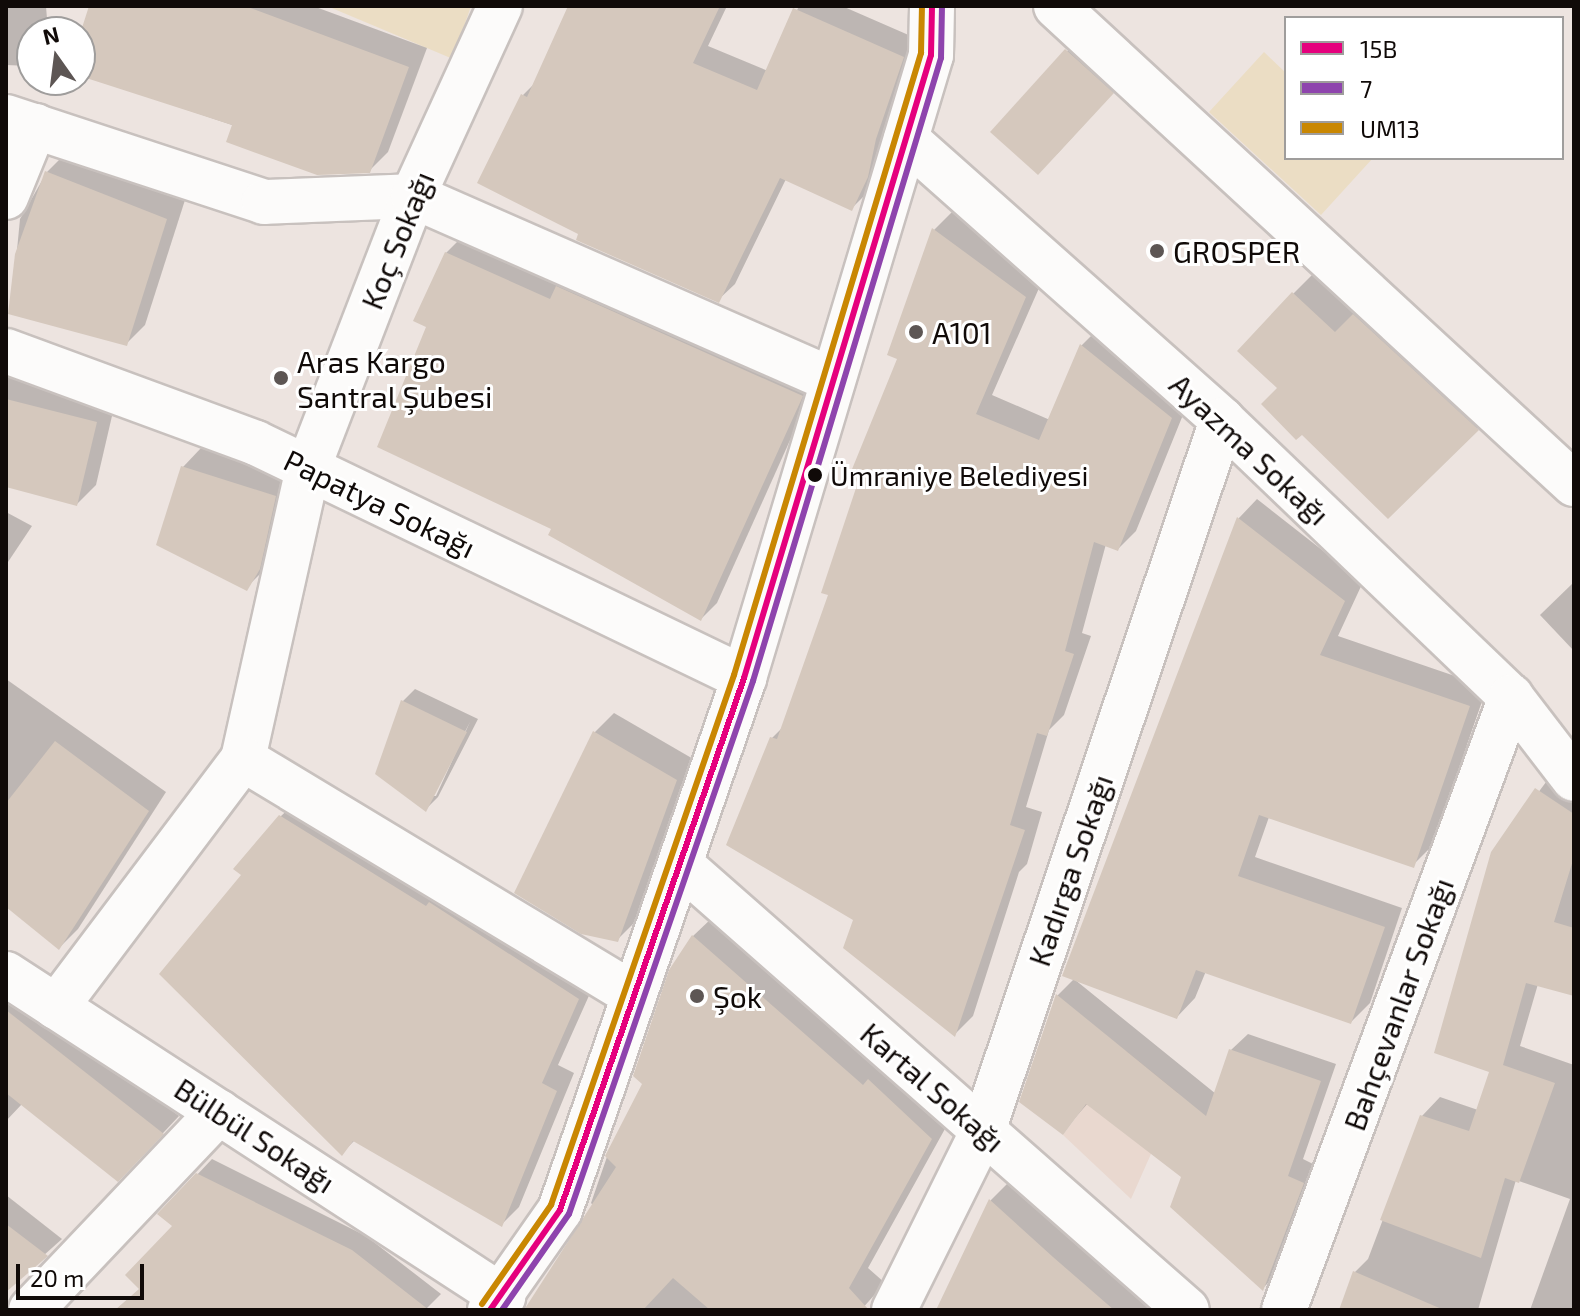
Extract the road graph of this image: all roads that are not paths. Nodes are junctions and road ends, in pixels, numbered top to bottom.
1 (500, 6) edge
2 (932, 6) edge
3 (1056, 6) edge
4 (20, 121) edge
5 (906, 139) junction
6 (413, 196) junction
7 (6, 197) edge
8 (6, 351) edge
9 (832, 380) junction
10 (1222, 420) junction
11 (308, 468) junction
12 (1574, 484) edge
13 (744, 678) junction
14 (1511, 697) junction
15 (243, 759) junction
16 (1574, 779) edge
17 (680, 864) junction
18 (6, 974) edge
19 (634, 995) junction
20 (56, 1007) junction
21 (219, 1112) junction
22 (983, 1131) junction
23 (497, 1303) edge
24 (31, 1310) edge
25 (894, 1310) edge
26 (1187, 1310) edge
27 (1284, 1310) edge

1 - 6 street, Koç Sokağı
2 - 5 street
3 - 12 street
4 - 6 street
4 - 7 street
5 - 9 street
5 - 10 street, Ayazma Sokağı
6 - 9 street
6 - 11 street, Koç Sokağı
8 - 11 street, Papatya Sokağı
9 - 13 street
10 - 14 street, Ayazma Sokağı
10 - 22 street, Kadırga Sokağı
11 - 13 street, Papatya Sokağı
11 - 15 street, Koç Sokağı
13 - 17 street
14 - 16 street, Ayazma Sokağı
14 - 27 street, Bahçevanlar Sokağı
15 - 19 street
15 - 20 street
17 - 19 street
17 - 22 street, Kartal Sokağı
18 - 20 street, Bülbül Sokağı
19 - 23 street
20 - 21 street, Bülbül Sokağı
21 - 23 street, Bülbül Sokağı
21 - 24 street
22 - 25 street, Kadırga Sokağı
22 - 26 street, Kartal Sokağı

